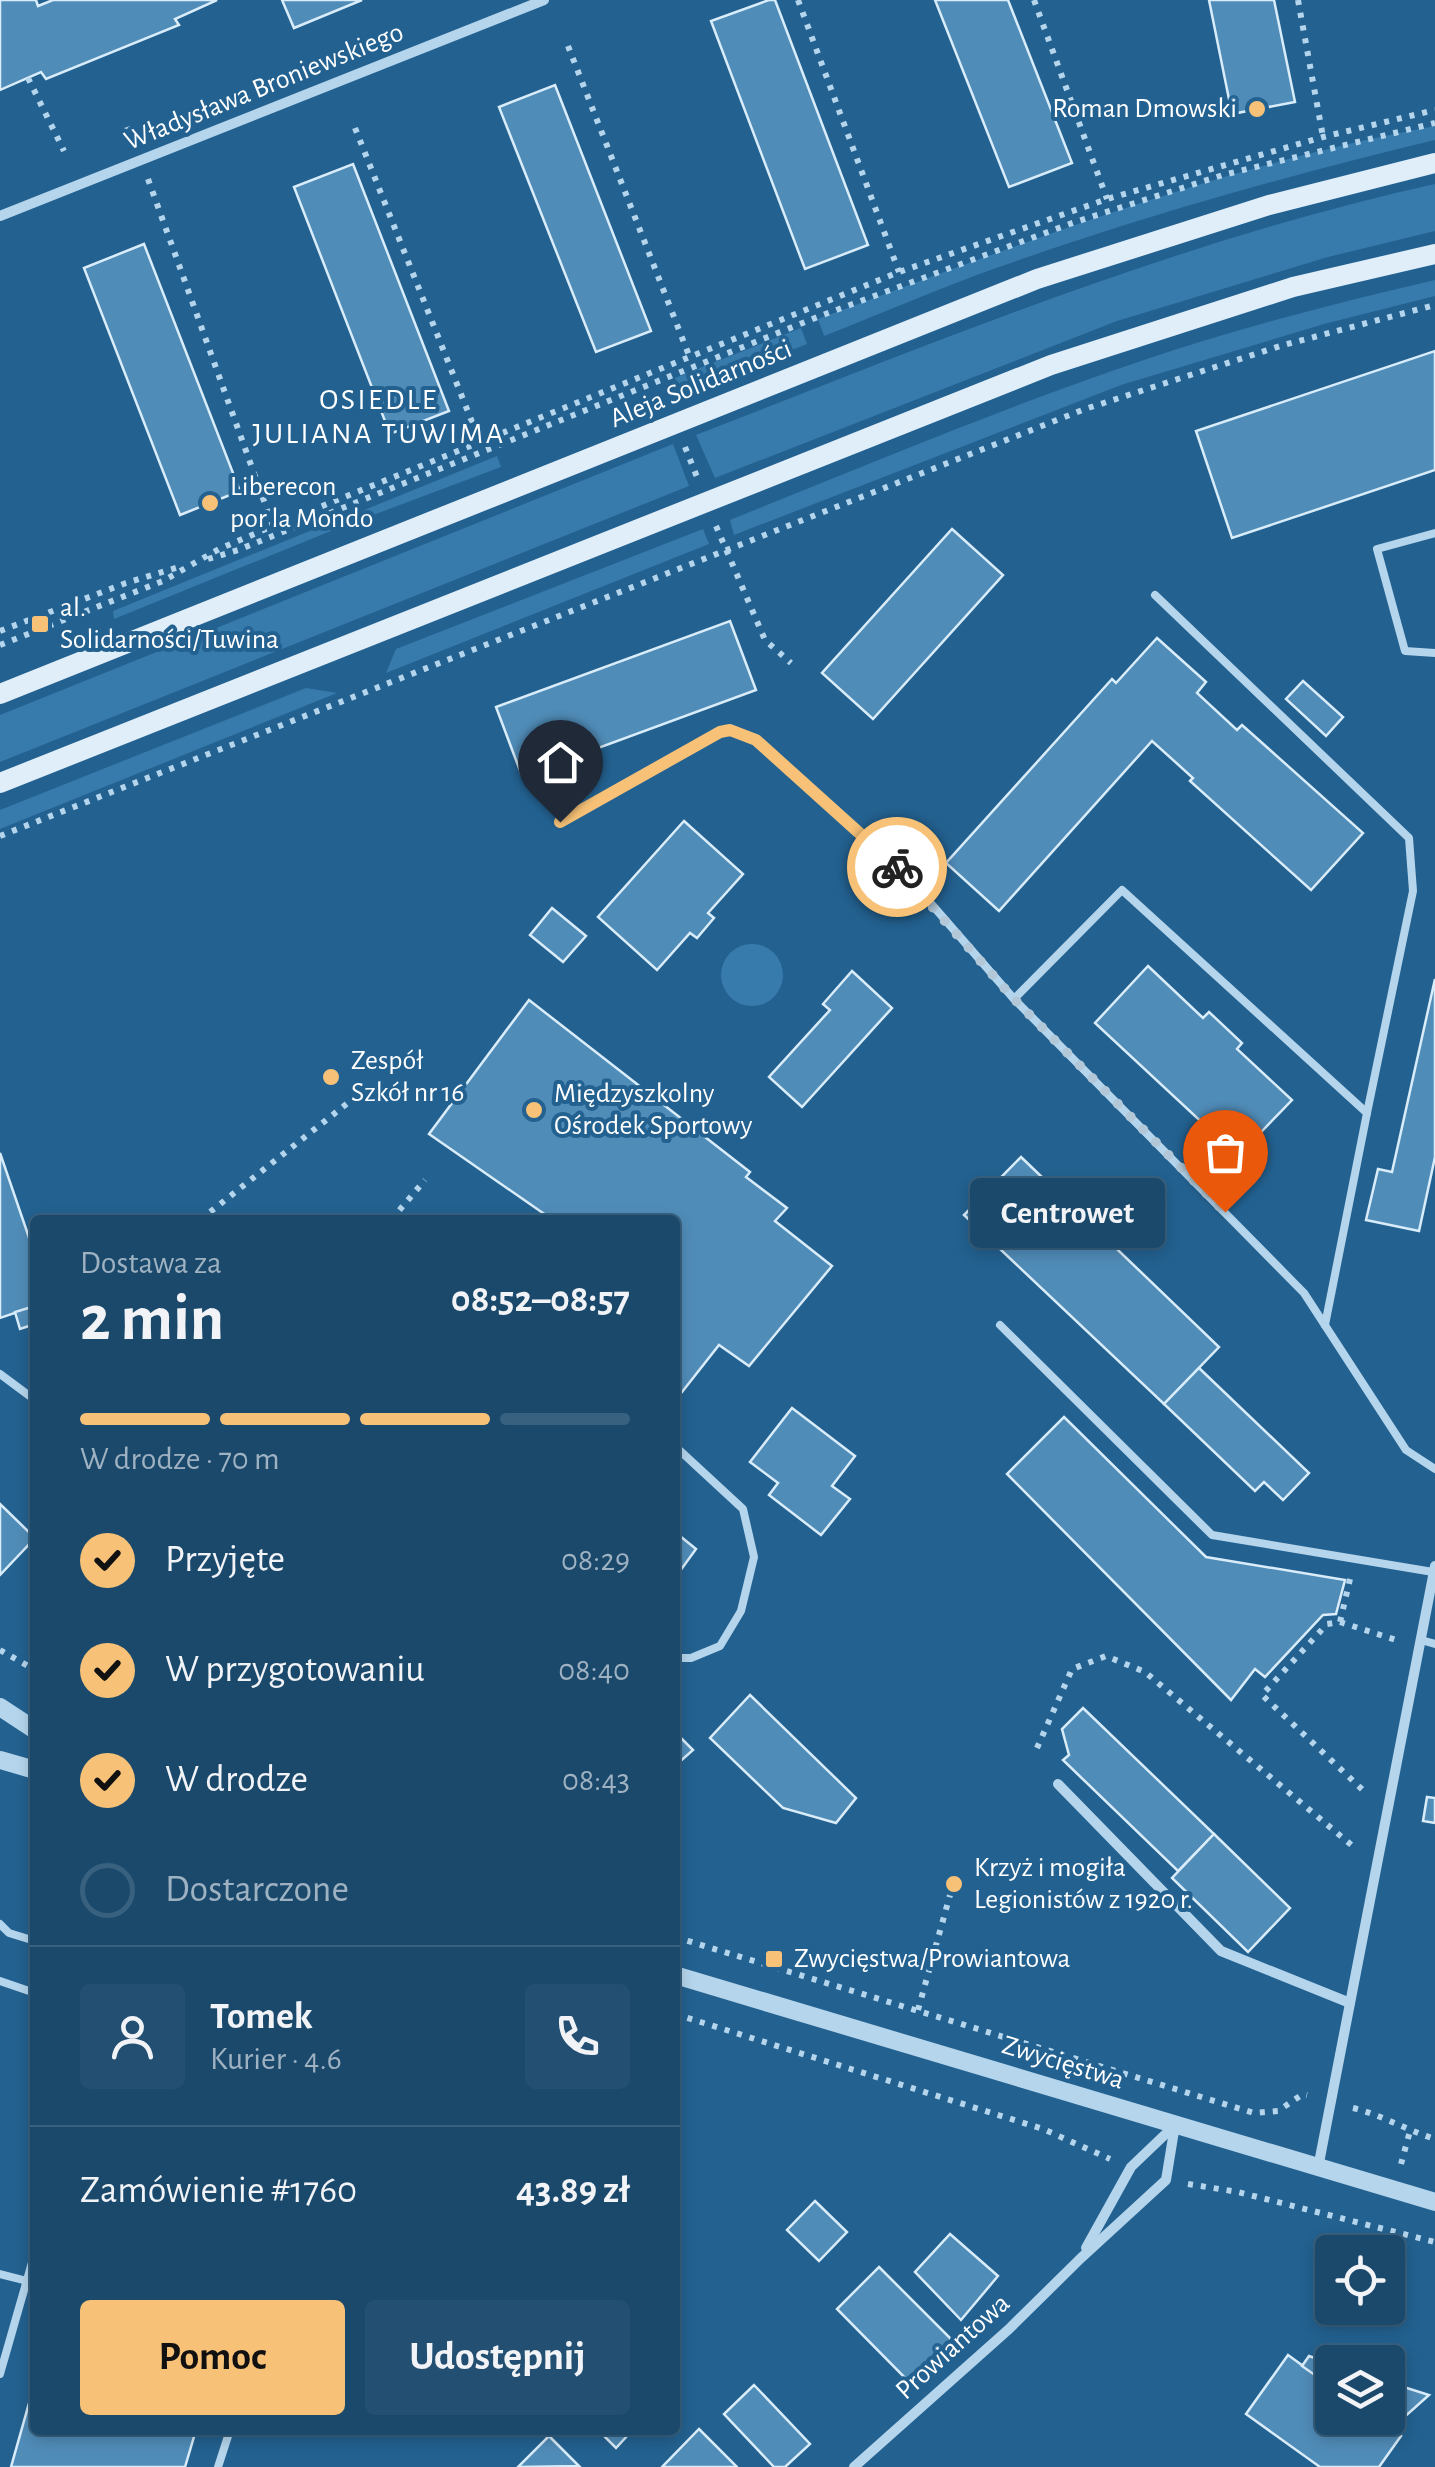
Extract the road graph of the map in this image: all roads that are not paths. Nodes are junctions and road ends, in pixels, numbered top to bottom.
1 (544, 0) edge
2 (1435, 163) edge
3 (0, 216) edge
4 (1435, 254) edge
5 (1435, 533) edge
6 (1155, 595) dead end
7 (1435, 653) edge
8 (0, 694) edge
9 (0, 782) edge
10 (560, 822) dead end
11 (1014, 999) junction
12 (1367, 1114) junction
13 (1000, 1325) dead end
14 (1325, 1326) junction
15 (0, 1374) edge
16 (30, 1396) edge
17 (680, 1451) edge
18 (1435, 1469) edge
19 (1434, 1569) edge
20 (1420, 1644) junction
21 (1435, 1644) edge
22 (680, 1658) edge
23 (0, 1707) edge
24 (30, 1727) edge
25 (0, 1760) edge
26 (30, 1769) edge
27 (1058, 1784) dead end
28 (0, 1924) edge
29 (30, 1939) edge
30 (680, 1976) edge
31 (0, 1981) edge
32 (30, 1990) edge
33 (1350, 2003) junction
34 (1175, 2125) junction
35 (1318, 2168) junction
36 (1435, 2202) edge
37 (1081, 2258) junction
38 (0, 2274) edge
39 (30, 2282) edge
40 (30, 2285) edge
41 (0, 2374) edge
42 (228, 2435) edge
43 (218, 2467) edge
44 (854, 2467) edge

1 - 3 street, Władysława Broniewskiego
2 - 8 main road, Aleja Solidarności
4 - 9 main road
5 - 7 lane
6 - 12 lane
10 - 11 lane
11 - 12 lane
11 - 14 lane
12 - 14 lane
13 - 19 lane
14 - 18 lane
15 - 16 lane
17 - 22 lane
19 - 20 street
20 - 21 lane
20 - 33 street
23 - 24 street
25 - 26 street
27 - 33 street
28 - 29 lane
30 - 34 street, Zwycięstwa
31 - 32 lane
33 - 35 street
34 - 35 street, Zwycięstwa
34 - 37 street, Prowiantowa
34 - 37 street, Prowiantowa
35 - 36 street, Zwycięstwa
37 - 44 street, Prowiantowa
38 - 39 lane
40 - 41 lane
42 - 43 lane

